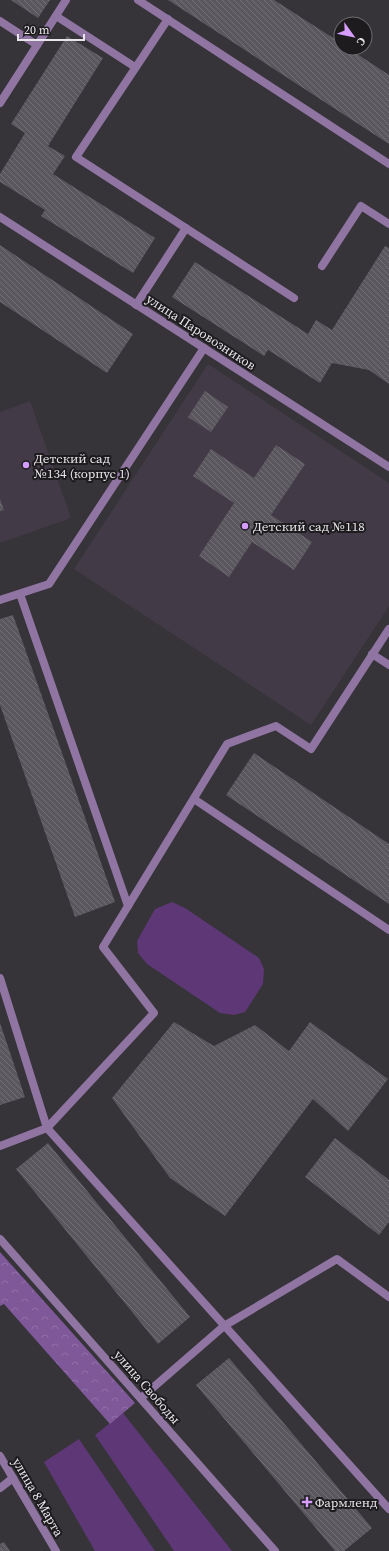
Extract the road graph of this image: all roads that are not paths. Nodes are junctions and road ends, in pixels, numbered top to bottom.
1 (66, 0) edge
2 (138, 0) edge
3 (56, 16) junction
4 (168, 19) junction
5 (0, 21) edge
6 (37, 45) junction
7 (135, 68) junction
8 (0, 103) edge
9 (389, 164) edge
10 (0, 217) edge
11 (389, 224) edge
12 (186, 228) junction
13 (322, 266) dead end
14 (294, 298) dead end
15 (136, 305) junction
16 (204, 348) junction
17 (389, 467) edge
18 (20, 594) junction
19 (0, 600) edge
20 (389, 629) edge
21 (372, 654) junction
22 (389, 665) edge
23 (194, 800) junction
24 (128, 906) junction
25 (389, 930) edge
26 (0, 978) edge
27 (47, 1128) junction
28 (0, 1146) edge
29 (0, 1239) edge
30 (389, 1297) edge
31 (224, 1326) junction
32 (141, 1398) junction
33 (0, 1456) edge
34 (13, 1478) junction
35 (0, 1488) edge
36 (389, 1509) edge
37 (56, 1551) edge
38 (276, 1551) edge

1 - 3 street
2 - 4 street
3 - 6 street
3 - 7 street
4 - 7 street
4 - 9 street
5 - 6 street
6 - 8 street
7 - 12 street
10 - 15 street, улица Паровозников
11 - 13 street
12 - 14 street
12 - 15 street
15 - 16 street, улица Паровозников
16 - 17 street, улица Паровозников
16 - 18 street
18 - 19 street
18 - 24 street
20 - 21 street
21 - 22 street
21 - 23 street
23 - 24 street
23 - 25 street
24 - 27 street
26 - 27 street
27 - 28 street
27 - 31 street
29 - 32 street, улица Свободы
30 - 31 street
31 - 32 street
31 - 36 street
32 - 38 street, улица Свободы
33 - 34 street, улица 8 Марта
34 - 35 street
34 - 37 street, улица 8 Марта

